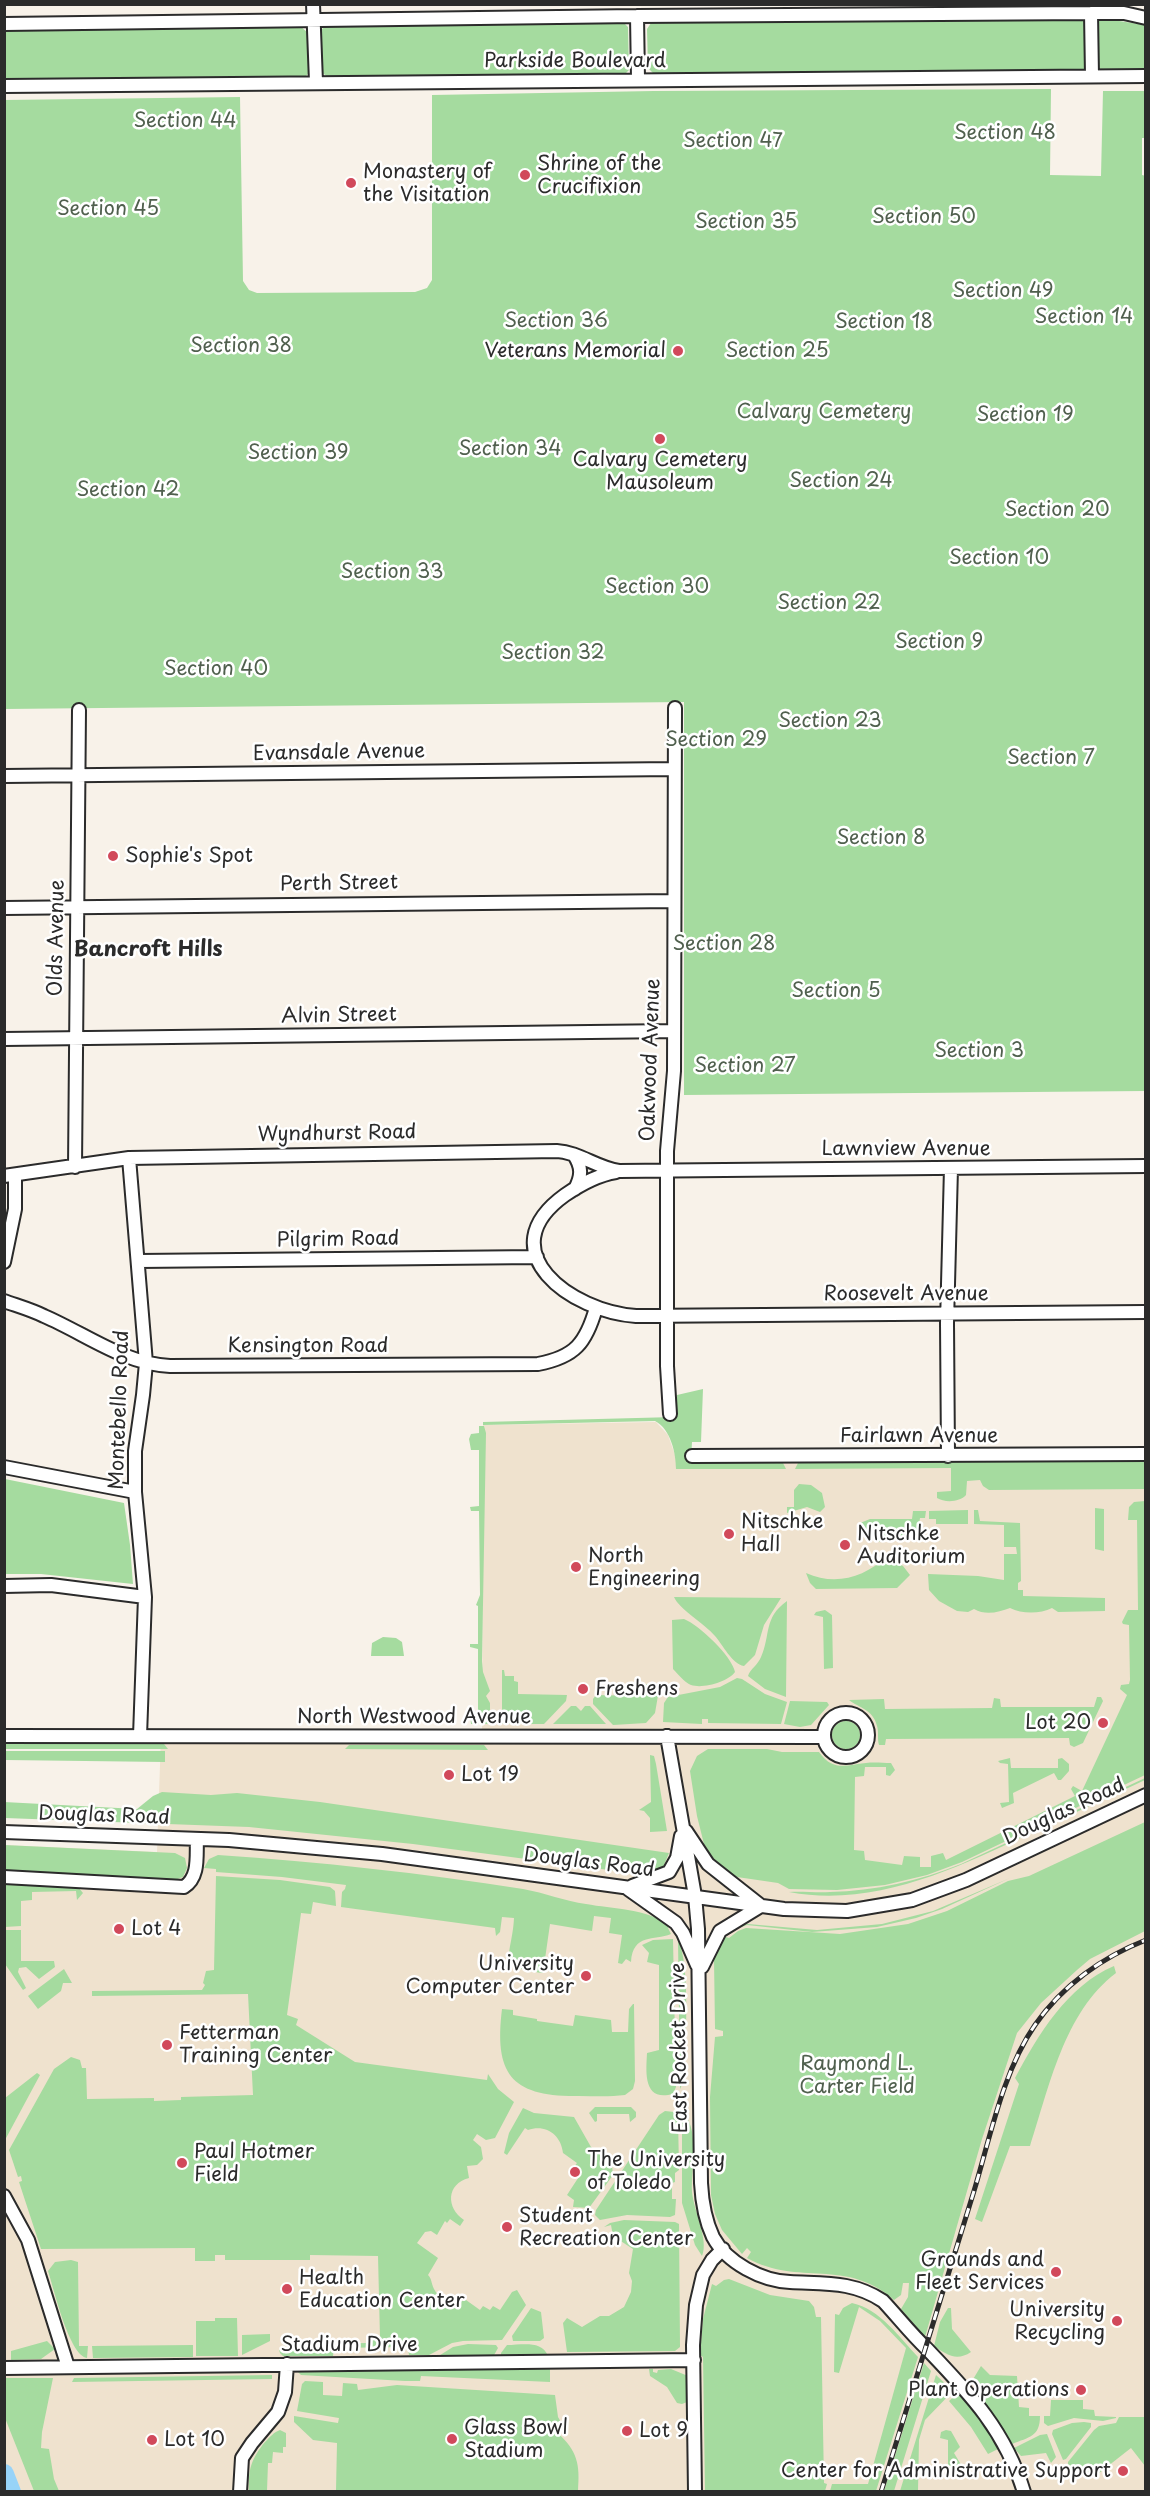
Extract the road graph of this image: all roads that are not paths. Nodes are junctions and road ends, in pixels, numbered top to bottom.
1 (313, 4) edge
2 (733, 10) edge
3 (1091, 13) junction
4 (1124, 13) junction
5 (1146, 13) edge
6 (637, 16) junction
7 (1146, 18) edge
8 (313, 20) junction
9 (4, 24) edge
10 (1092, 76) junction
11 (1146, 76) edge
12 (638, 80) junction
13 (316, 82) junction
14 (4, 86) edge
15 (675, 708) dead end
16 (79, 710) dead end
17 (674, 769) junction
18 (78, 775) junction
19 (4, 776) edge
20 (674, 901) junction
21 (77, 907) junction
22 (4, 908) edge
23 (674, 1031) junction
24 (4, 1039) edge
25 (76, 1039) junction
26 (574, 1155) junction
27 (129, 1158) junction
28 (1146, 1166) edge
29 (75, 1167) junction
30 (951, 1168) junction
31 (667, 1170) junction
32 (619, 1171) junction
33 (10, 1176) edge
34 (575, 1188) junction
35 (537, 1257) junction
36 (139, 1261) junction
37 (4, 1262) edge
38 (4, 1301) edge
39 (596, 1308) junction
40 (1146, 1312) edge
41 (948, 1314) junction
42 (667, 1316) junction
43 (146, 1363) junction
44 (670, 1414) dead end
45 (1146, 1454) edge
46 (692, 1456) dead end
47 (948, 1456) junction
48 (4, 1467) edge
49 (135, 1492) junction
50 (4, 1586) edge
51 (145, 1597) junction
52 (4, 1736) edge
53 (140, 1736) junction
54 (667, 1736) junction
55 (824, 1737) dead end
56 (1146, 1796) edge
57 (1125, 1805) junction
58 (1146, 1806) edge
59 (683, 1826) junction
60 (4, 1832) edge
61 (196, 1839) junction
62 (4, 1877) edge
63 (626, 1888) junction
64 (695, 1896) junction
65 (761, 1906) junction
66 (700, 1972) junction
67 (4, 2196) edge
68 (723, 2249) junction
69 (694, 2360) junction
70 (287, 2364) junction
71 (68, 2367) junction
72 (4, 2368) edge
73 (240, 2492) edge
74 (695, 2492) edge
75 (1024, 2492) edge

1 - 8 street
2 - 3 street
2 - 6 street
3 - 4 street
3 - 10 street
4 - 5 street
4 - 7 street
6 - 8 street
6 - 12 street
8 - 9 street
8 - 13 street
10 - 11 street, Parkside Boulevard
10 - 12 street, Parkside Boulevard
12 - 13 street, Parkside Boulevard
13 - 14 street, Parkside Boulevard
15 - 17 street, Oakwood Avenue
16 - 18 street, Olds Avenue
17 - 18 street, Evansdale Avenue
17 - 20 street, Oakwood Avenue
18 - 19 street, Evansdale Avenue
18 - 21 street, Olds Avenue
20 - 21 street, Perth Street
20 - 23 street, Oakwood Avenue
21 - 22 street, Perth Street
21 - 25 street, Olds Avenue
23 - 25 street, Alvin Street
23 - 31 street, Oakwood Avenue
24 - 25 street, Alvin Street
25 - 29 street, Olds Avenue
26 - 27 street, Wyndhurst Road
26 - 32 street, Wyndhurst Road
26 - 34 street
27 - 29 street, Wyndhurst Road
27 - 36 street, Montebello Road
28 - 30 street, Lawnview Avenue
29 - 33 street, Wyndhurst Road
30 - 31 street, Lawnview Avenue
30 - 41 street
31 - 32 street, Wyndhurst Road
31 - 42 street, Oakwood Avenue
32 - 34 street
33 - 37 street
34 - 35 street
35 - 36 street, Pilgrim Road
35 - 39 street, Roosevelt Avenue
36 - 43 street, Montebello Road
38 - 43 street, Kensington Road
39 - 42 street, Roosevelt Avenue
39 - 43 street, Kensington Road
40 - 41 street, Roosevelt Avenue
41 - 42 street, Roosevelt Avenue
41 - 47 street
42 - 44 street, Oakwood Avenue
43 - 49 street, Montebello Road
45 - 47 street, Fairlawn Avenue
46 - 47 street, Fairlawn Avenue
48 - 49 street
49 - 51 street, Montebello Road
50 - 51 street
51 - 53 street, Montebello Road
52 - 53 street, North Westwood Avenue
53 - 54 street, North Westwood Avenue
54 - 55 street, North Westwood Avenue
54 - 59 street
56 - 57 street, Douglas Road
57 - 58 street
57 - 65 street, Douglas Road
59 - 63 street
59 - 64 street
59 - 65 street
60 - 61 street, Douglas Road
61 - 62 street
61 - 63 street, Douglas Road
63 - 64 street, Douglas Road
63 - 66 street
64 - 65 street, Douglas Road
64 - 66 street, East Rocket Drive
65 - 66 street
66 - 68 street, East Rocket Drive
67 - 71 street
68 - 69 street
68 - 75 street, East Rocket Drive
69 - 70 street, Stadium Drive
69 - 74 street
70 - 71 street, Stadium Drive
70 - 73 street
71 - 72 street, Stadium Drive

